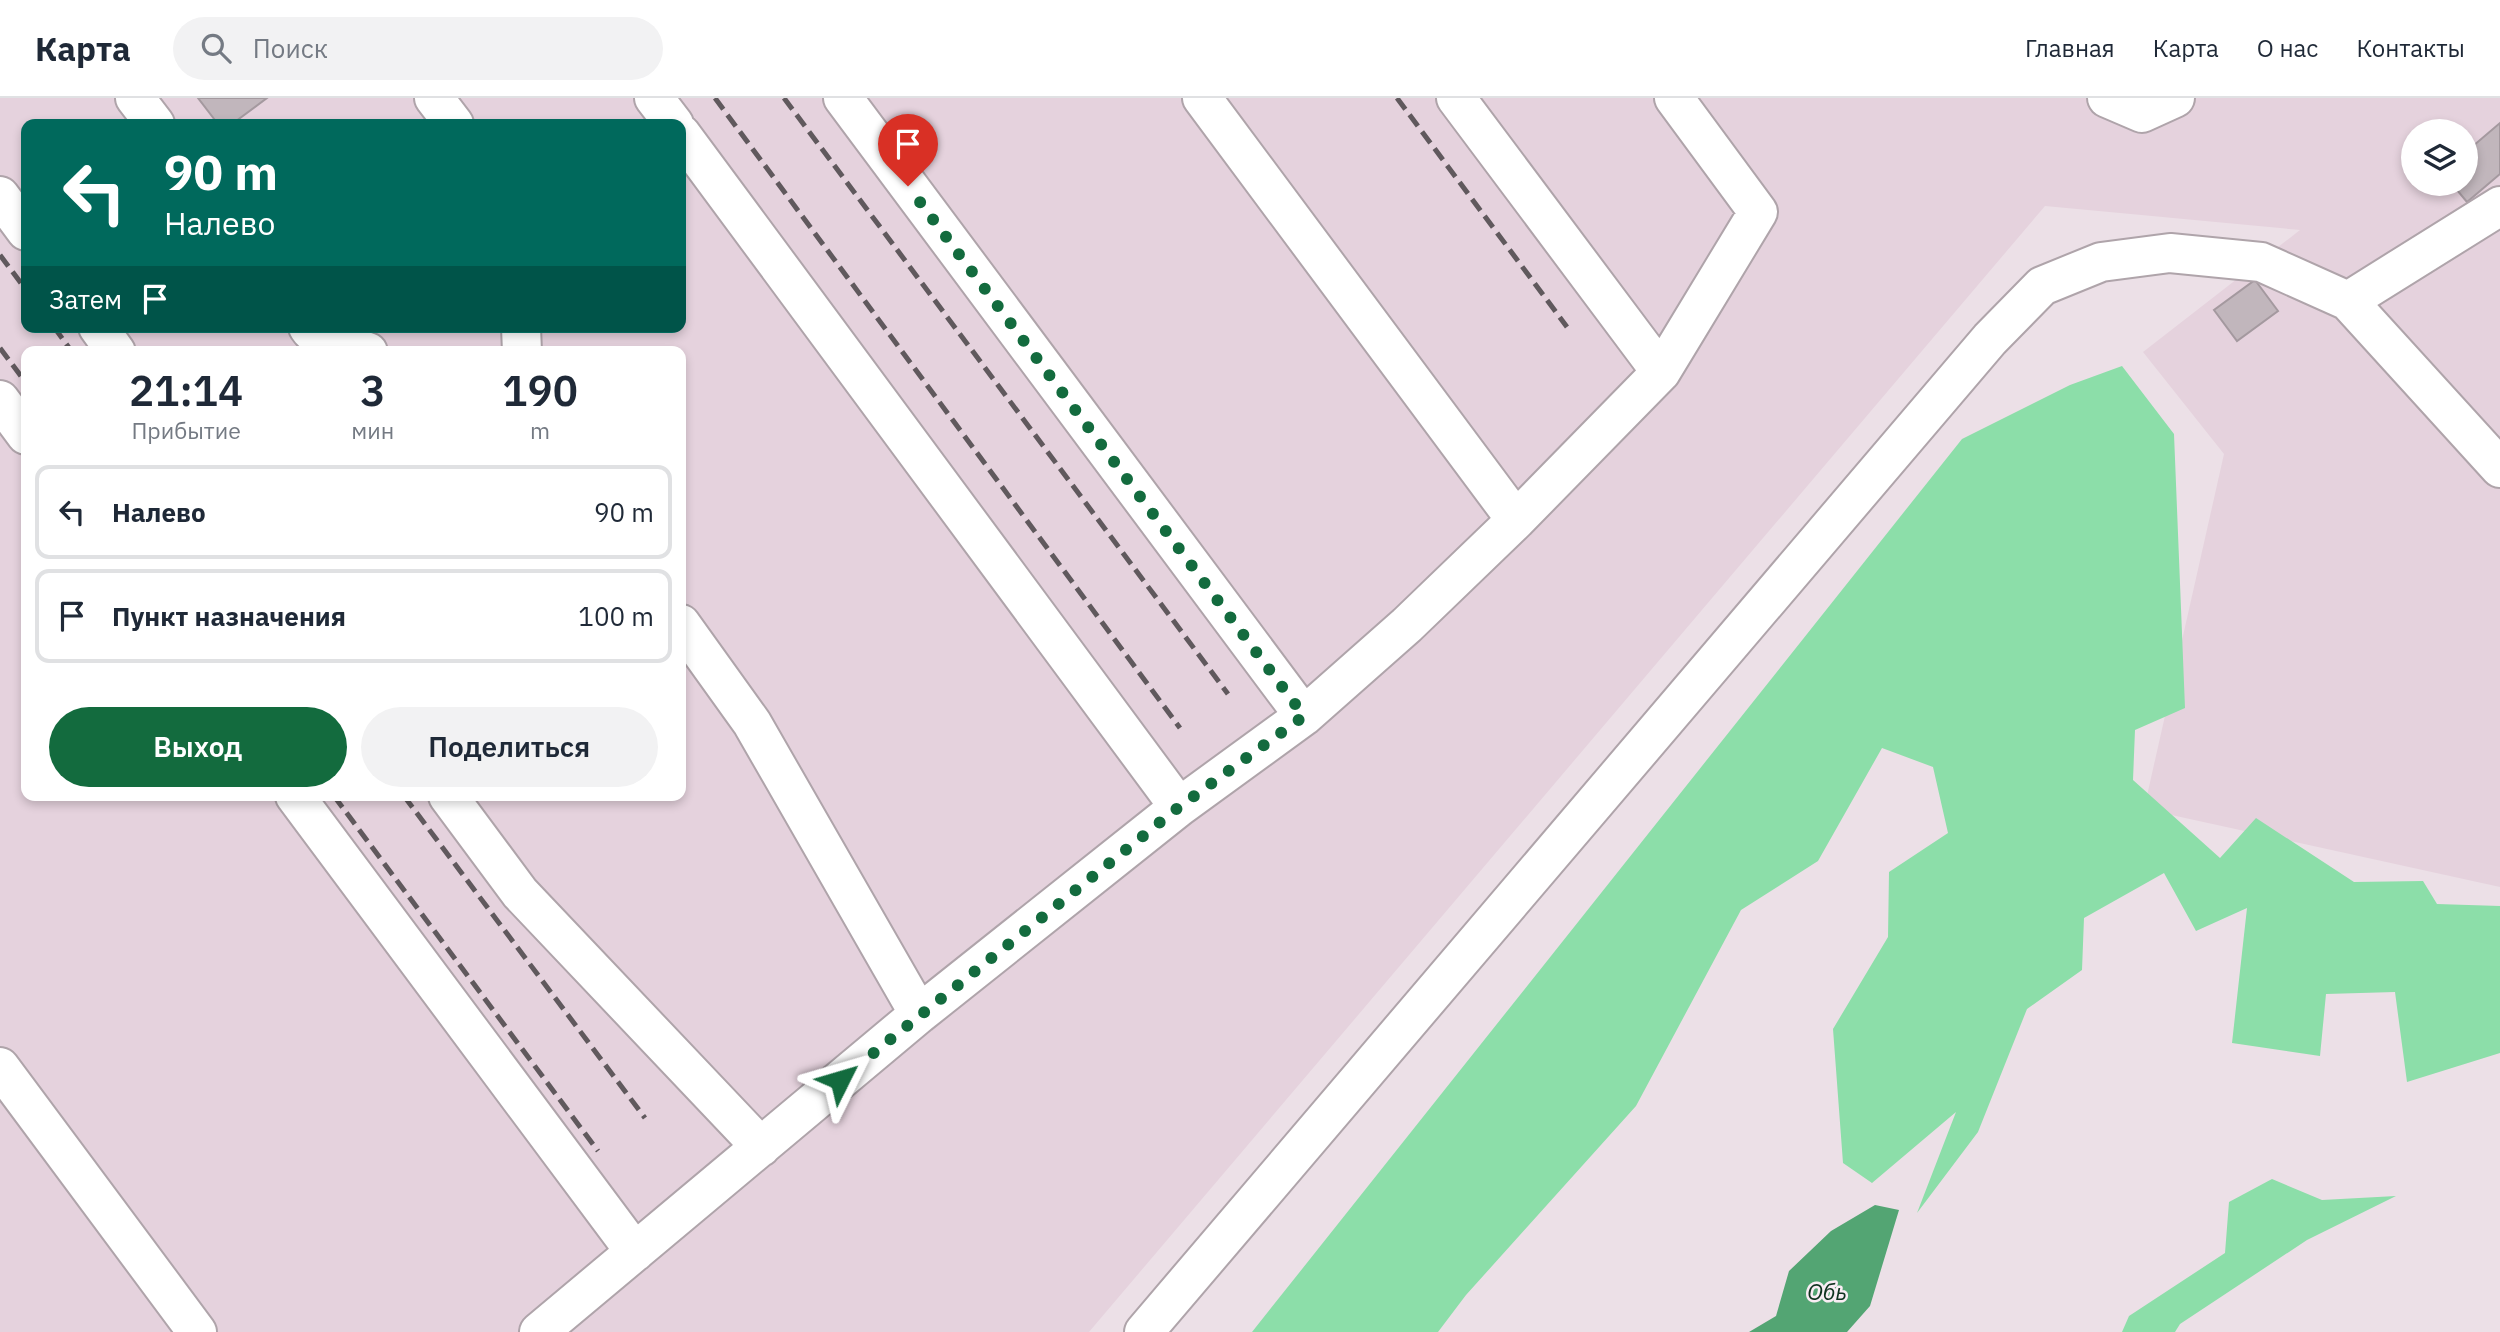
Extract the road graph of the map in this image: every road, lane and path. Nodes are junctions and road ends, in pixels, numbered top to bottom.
1 (135, 98) edge
2 (434, 98) edge
3 (654, 98) edge
4 (843, 98) edge
5 (1202, 98) edge
6 (1456, 98) edge
7 (1674, 98) edge
8 (2107, 98) edge
9 (2175, 98) edge
10 (151, 119) edge
11 (450, 119) edge
12 (670, 119) edge
13 (686, 141) edge
14 (0, 196) edge
15 (2500, 206) edge
16 (21, 224) edge
17 (2348, 302) junction
18 (316, 333) edge
19 (352, 346) edge
20 (1661, 372) junction
21 (0, 400) edge
22 (21, 428) edge
23 (2500, 468) edge
24 (1516, 520) junction
25 (686, 631) edge
26 (1304, 716) junction
27 (299, 801) edge
28 (452, 801) edge
29 (1179, 807) junction
30 (919, 1014) junction
31 (0, 1067) edge
32 (761, 1147) junction
33 (635, 1252) junction
34 (197, 1332) edge
35 (539, 1332) edge
36 (1144, 1332) edge

1 - 10 lane
2 - 11 lane
3 - 12 lane
4 - 26 lane
5 - 24 lane
6 - 20 lane
7 - 20 lane
8 - 9 lane
13 - 29 lane
14 - 16 lane
15 - 17 lane
17 - 23 lane
17 - 36 lane
18 - 19 lane
20 - 24 lane
21 - 22 lane
24 - 26 lane
25 - 30 lane
26 - 29 lane
27 - 33 lane
28 - 32 lane
29 - 30 lane
30 - 32 lane
31 - 34 lane
32 - 33 lane
33 - 35 lane

